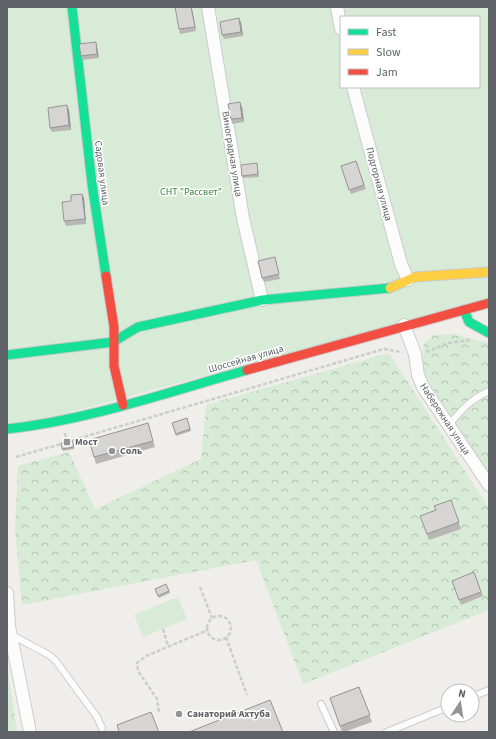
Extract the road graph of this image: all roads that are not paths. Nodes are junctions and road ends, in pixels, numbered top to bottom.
1 (72, 7) edge
2 (208, 7) edge
3 (337, 7) edge
4 (340, 24) edge
5 (353, 88) edge
6 (489, 272) edge
7 (408, 280) junction
8 (262, 300) junction
9 (489, 303) edge
10 (464, 310) junction
11 (404, 325) junction
12 (489, 332) edge
13 (113, 342) junction
14 (7, 354) edge
15 (489, 391) edge
16 (124, 405) junction
17 (449, 425) junction
18 (7, 429) edge
19 (489, 485) edge
20 (7, 593) edge
21 (12, 634) junction
22 (321, 704) dead end
23 (440, 710) edge
24 (102, 728) dead end
25 (30, 732) edge
26 (334, 732) edge
27 (387, 732) edge

1 - 13 street, Садовая улица
2 - 8 street, Виноградная улица
3 - 4 street
5 - 7 street, Подгорная улица
6 - 7 street
7 - 8 street
8 - 13 street
9 - 10 street, Шоссейная улица
10 - 11 street, Шоссейная улица
10 - 12 street
11 - 16 street, Шоссейная улица
11 - 17 street, Набережная улица
13 - 14 street
13 - 16 street, Садовая улица
15 - 17 lane
16 - 18 street, Шоссейная улица
17 - 19 street, Набережная улица
20 - 21 street
21 - 24 lane
21 - 25 street
22 - 26 lane
23 - 27 lane

